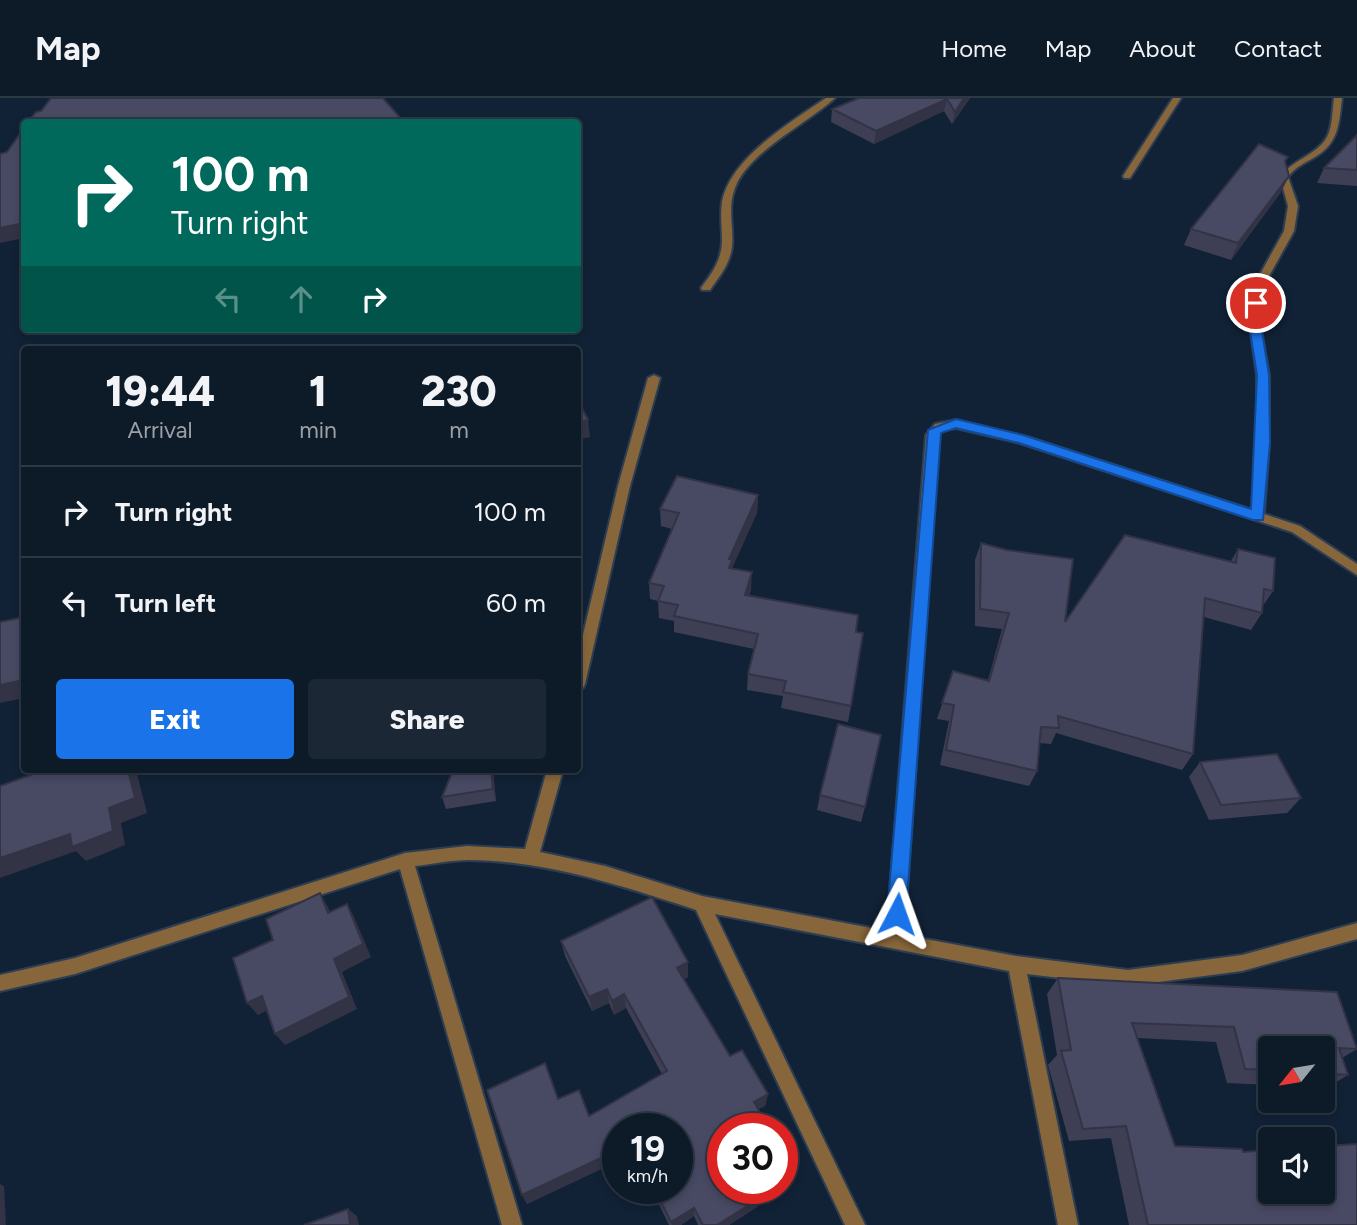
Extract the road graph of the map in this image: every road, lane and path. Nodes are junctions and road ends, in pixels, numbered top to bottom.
1 (831, 98) edge
2 (1177, 98) edge
3 (1338, 98) edge
4 (1127, 176) dead end
5 (706, 288) dead end
6 (654, 378) dead end
7 (1258, 516) junction
8 (1357, 570) edge
9 (581, 671) edge
10 (554, 773) edge
11 (531, 857) junction
12 (405, 859) junction
13 (702, 904) junction
14 (1357, 931) edge
15 (895, 941) junction
16 (1016, 964) junction
17 (0, 983) edge
18 (512, 1225) edge
19 (855, 1225) edge
20 (1068, 1225) edge

1 - 5 street
2 - 4 street
3 - 7 street
6 - 9 street
7 - 8 street
7 - 15 street
10 - 11 street
11 - 12 street
11 - 13 street
12 - 17 street
12 - 18 street
13 - 15 street
13 - 19 street
14 - 16 street
15 - 16 street
16 - 20 street

